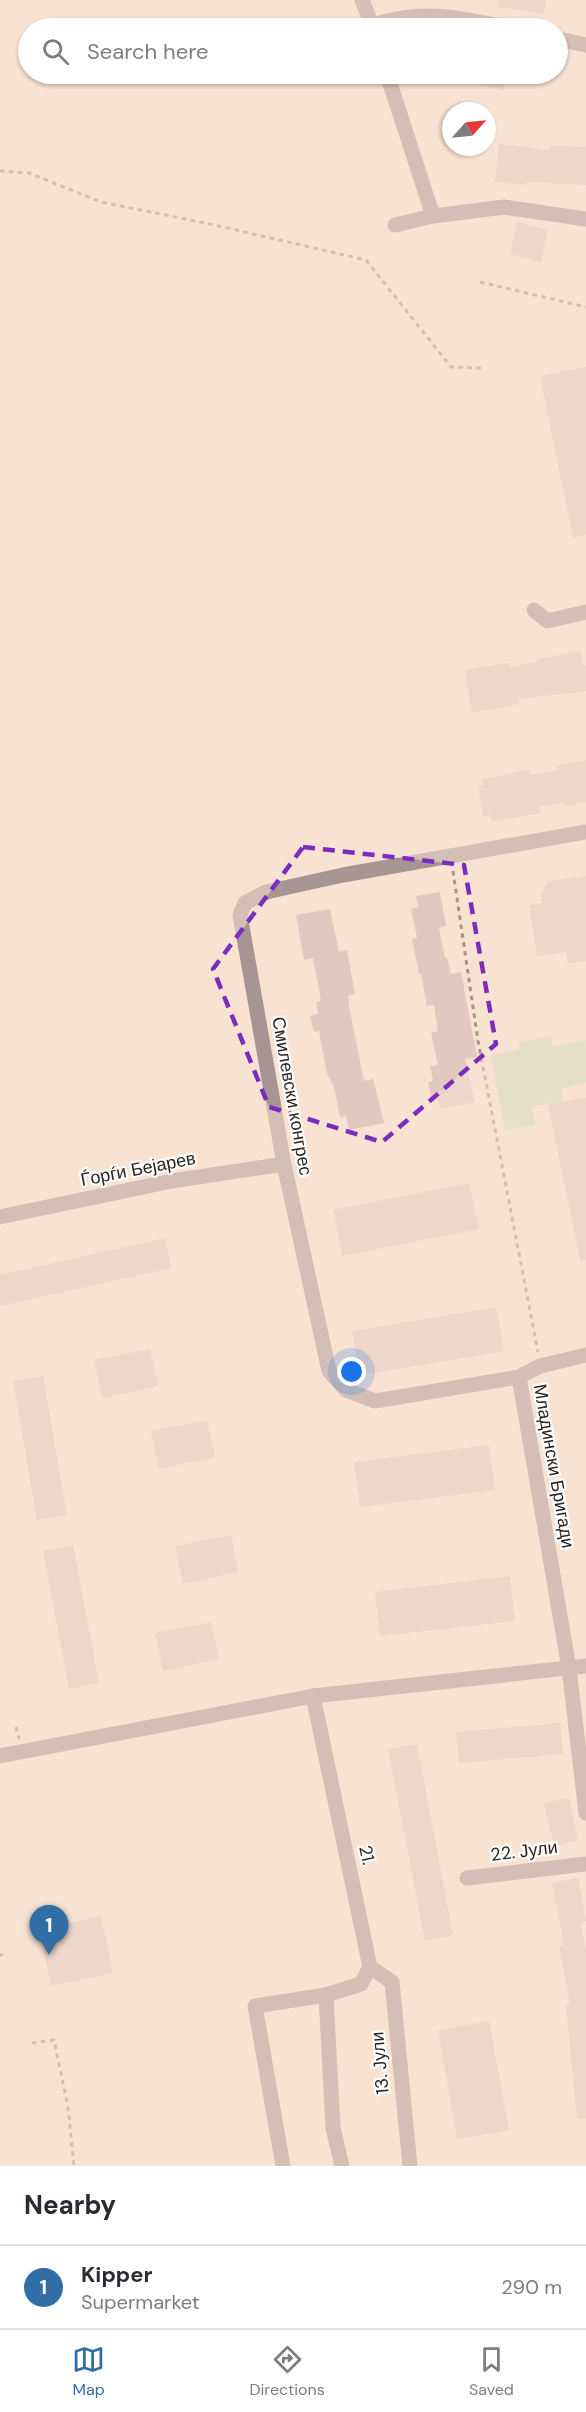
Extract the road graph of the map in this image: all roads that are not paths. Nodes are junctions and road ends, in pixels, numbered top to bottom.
1 (362, 0) edge
2 (369, 18) edge
3 (396, 18) edge
4 (452, 18) edge
5 (568, 41) edge
6 (586, 45) edge
7 (390, 84) edge
8 (433, 216) junction
9 (586, 219) edge
10 (395, 225) dead end
11 (534, 610) dead end
12 (586, 612) edge
13 (586, 832) edge
14 (284, 1164) junction
15 (0, 1217) edge
16 (586, 1355) edge
17 (519, 1377) junction
18 (586, 1666) edge
19 (569, 1668) junction
20 (313, 1696) junction
21 (0, 1756) edge
22 (586, 1813) edge
23 (586, 1864) edge
24 (467, 1878) dead end
25 (370, 1967) junction
26 (326, 1995) junction
27 (408, 2165) edge
28 (284, 2166) edge
29 (342, 2166) edge

1 - 2 street
3 - 4 street
5 - 6 street
7 - 8 street
8 - 9 street
8 - 10 street
11 - 12 street
13 - 14 street, Смилевски конгрес
14 - 15 street, Ѓорѓи Бејарев
14 - 17 street, Смилевски конгрес
16 - 17 street, Смилевски конгрес
17 - 19 street, Младински Бригади
18 - 19 street
19 - 20 street
19 - 22 street
20 - 21 street
20 - 25 street, 21.
23 - 24 street, 22. Јули
25 - 26 street
25 - 27 street, 13. Јули
26 - 28 street
26 - 29 street

